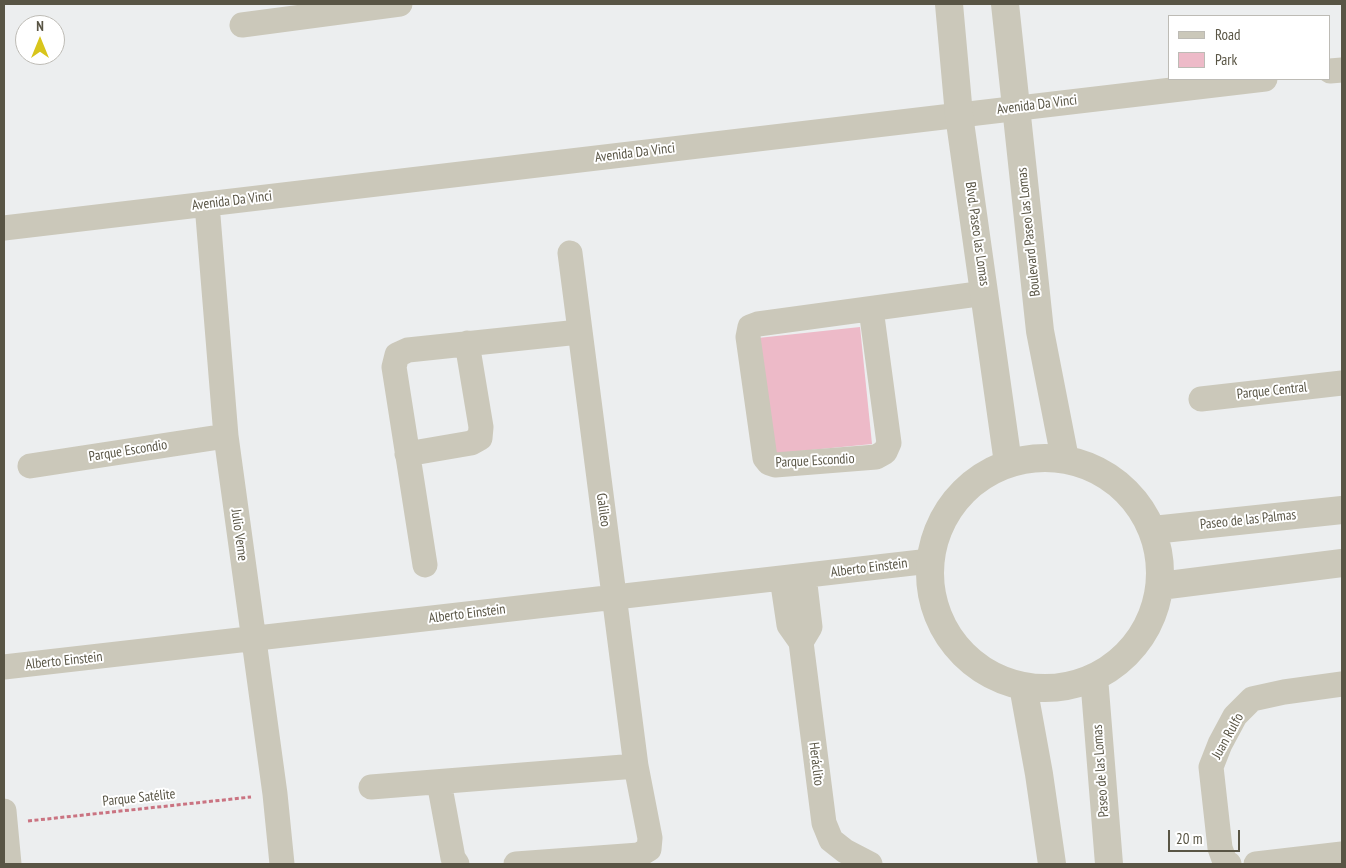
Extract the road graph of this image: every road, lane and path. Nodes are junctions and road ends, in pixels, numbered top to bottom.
1 (400, 4) edge
2 (949, 4) edge
3 (1005, 4) edge
4 (242, 25) dead end
5 (1256, 80) edge
6 (1016, 107) junction
7 (959, 115) junction
8 (207, 204) junction
9 (4, 228) edge
10 (570, 253) dead end
11 (985, 293) junction
12 (871, 309) junction
13 (579, 332) junction
14 (467, 344) junction
15 (1342, 383) edge
16 (1201, 399) dead end
17 (226, 436) junction
18 (407, 454) junction
19 (1066, 459) junction
20 (1008, 463) junction
21 (30, 466) dead end
22 (1342, 510) edge
23 (1153, 530) junction
24 (930, 561) junction
25 (1342, 563) edge
26 (425, 565) dead end
27 (793, 577) junction
28 (1160, 586) junction
29 (615, 598) junction
30 (254, 639) junction
31 (4, 668) edge
32 (1094, 677) junction
33 (1342, 684) edge
34 (1023, 686) junction
35 (636, 766) junction
36 (439, 782) junction
37 (371, 787) dead end
38 (275, 794) junction
39 (4, 817) edge
40 (1342, 854) edge
41 (9, 864) edge
42 (282, 864) edge
43 (457, 864) edge
44 (516, 864) edge
45 (870, 864) edge
46 (1052, 864) edge
47 (1108, 864) edge
48 (1229, 864) edge
49 (1256, 864) edge

1 - 4 street
2 - 7 street, Blvd. Paseo las Lomas
3 - 6 street, Boulevard Paseo las Lomas
5 - 6 street, Avenida Da Vinci
6 - 7 street, Avenida Da Vinci
6 - 19 street, Boulevard Paseo las Lomas
7 - 8 street, Avenida Da Vinci
7 - 11 street, Blvd. Paseo las Lomas
8 - 9 street, Avenida Da Vinci
8 - 17 street, Julio Verne
10 - 13 street, Galileo
11 - 12 street, Parque Escondio
11 - 20 street, Blvd. Paseo las Lomas
12 - 12 street, Parque Escondio
13 - 14 street
13 - 29 street, Galileo
14 - 18 street
14 - 18 street
15 - 16 street, Parque Central
17 - 21 street, Parque Escondio
17 - 30 street, Julio Verne
18 - 26 street
19 - 20 street
19 - 23 street
20 - 24 street
22 - 23 street, Paseo de las Palmas
23 - 28 street
24 - 27 street, Alberto Einstein
24 - 34 street
25 - 28 street
27 - 29 street, Alberto Einstein
27 - 45 street, Heráclito
28 - 32 street
29 - 30 street, Alberto Einstein
29 - 35 street, Galileo
30 - 31 street, Alberto Einstein
30 - 38 street, Julio Verne
32 - 34 street
32 - 47 street, Paseo de las Lomas
33 - 48 street, Juan Rulfo
34 - 46 street
35 - 36 street
35 - 44 street, Galileo
36 - 37 street
36 - 43 street
38 - 39 path, Parque Satélite
38 - 42 street, Julio Verne
39 - 41 street
40 - 49 street

